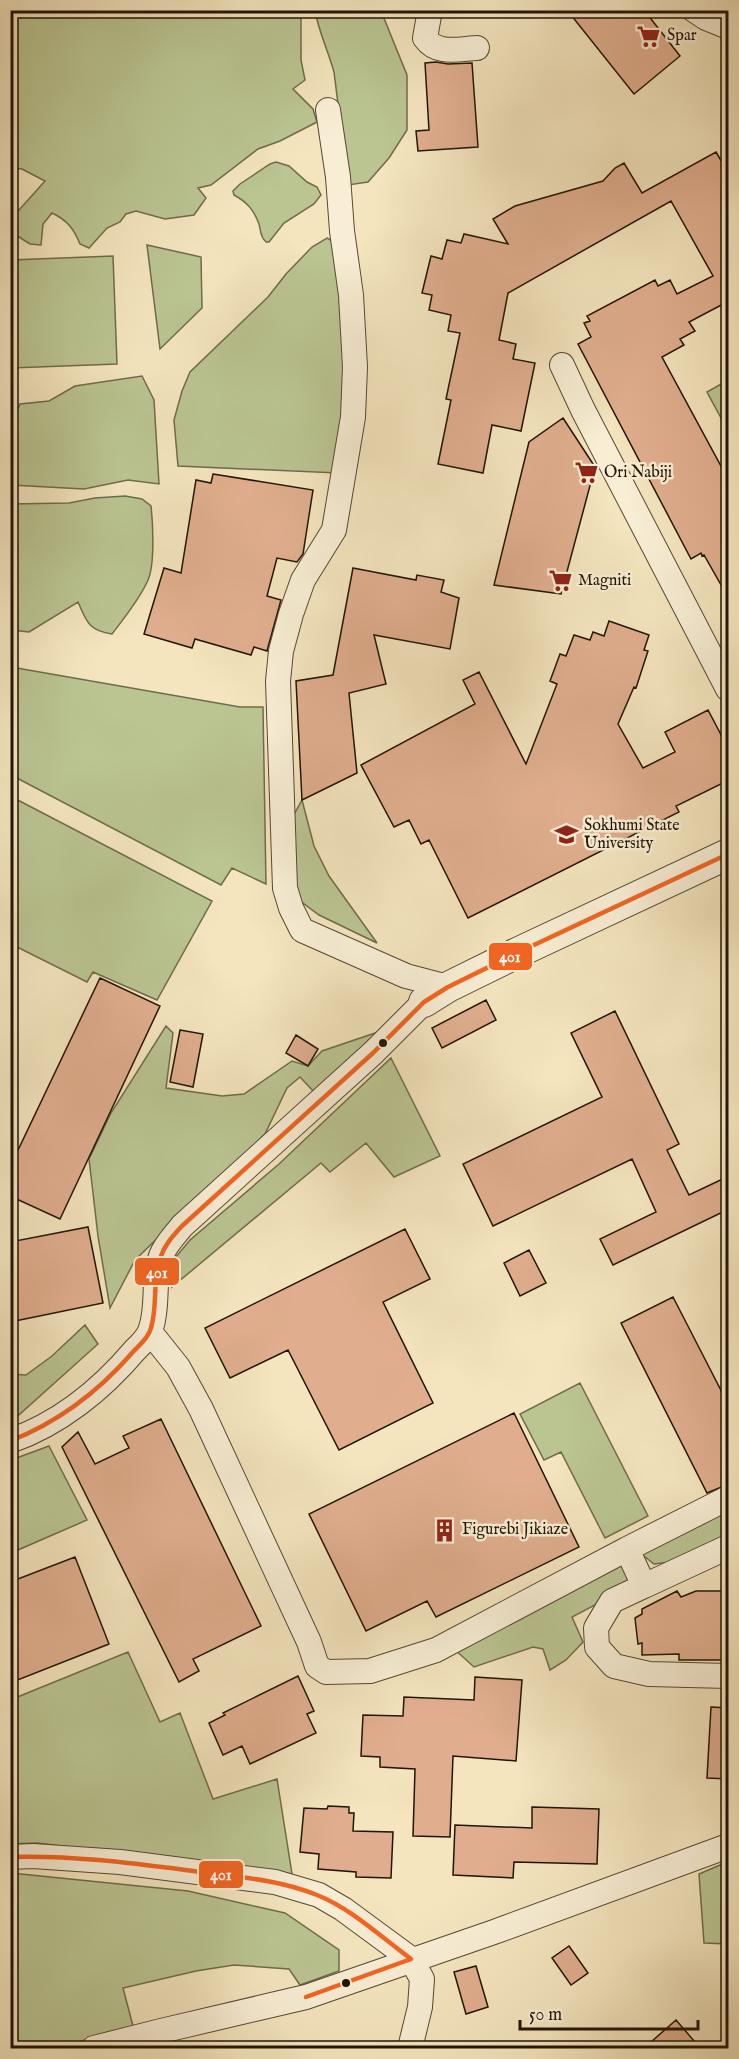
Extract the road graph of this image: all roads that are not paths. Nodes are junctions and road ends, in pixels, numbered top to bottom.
1 (430, 10) edge
2 (694, 10) edge
3 (729, 27) edge
4 (477, 48) dead end
5 (328, 110) dead end
6 (562, 365) dead end
7 (729, 689) edge
8 (729, 854) edge
9 (436, 995) junction
10 (150, 1332) junction
11 (10, 1441) edge
12 (729, 1498) edge
13 (729, 1547) edge
14 (627, 1549) junction
15 (644, 1586) junction
16 (729, 1676) edge
17 (729, 1846) edge
18 (10, 1857) edge
19 (411, 1959) junction
20 (94, 2049) edge
21 (410, 2049) edge

1 - 4 street
2 - 3 street
5 - 9 street
6 - 7 street
8 - 9 street
9 - 10 street
10 - 11 street
10 - 14 street
12 - 14 street
13 - 15 street
14 - 15 street
15 - 16 street
17 - 19 street
18 - 19 street
19 - 20 street
19 - 21 street

